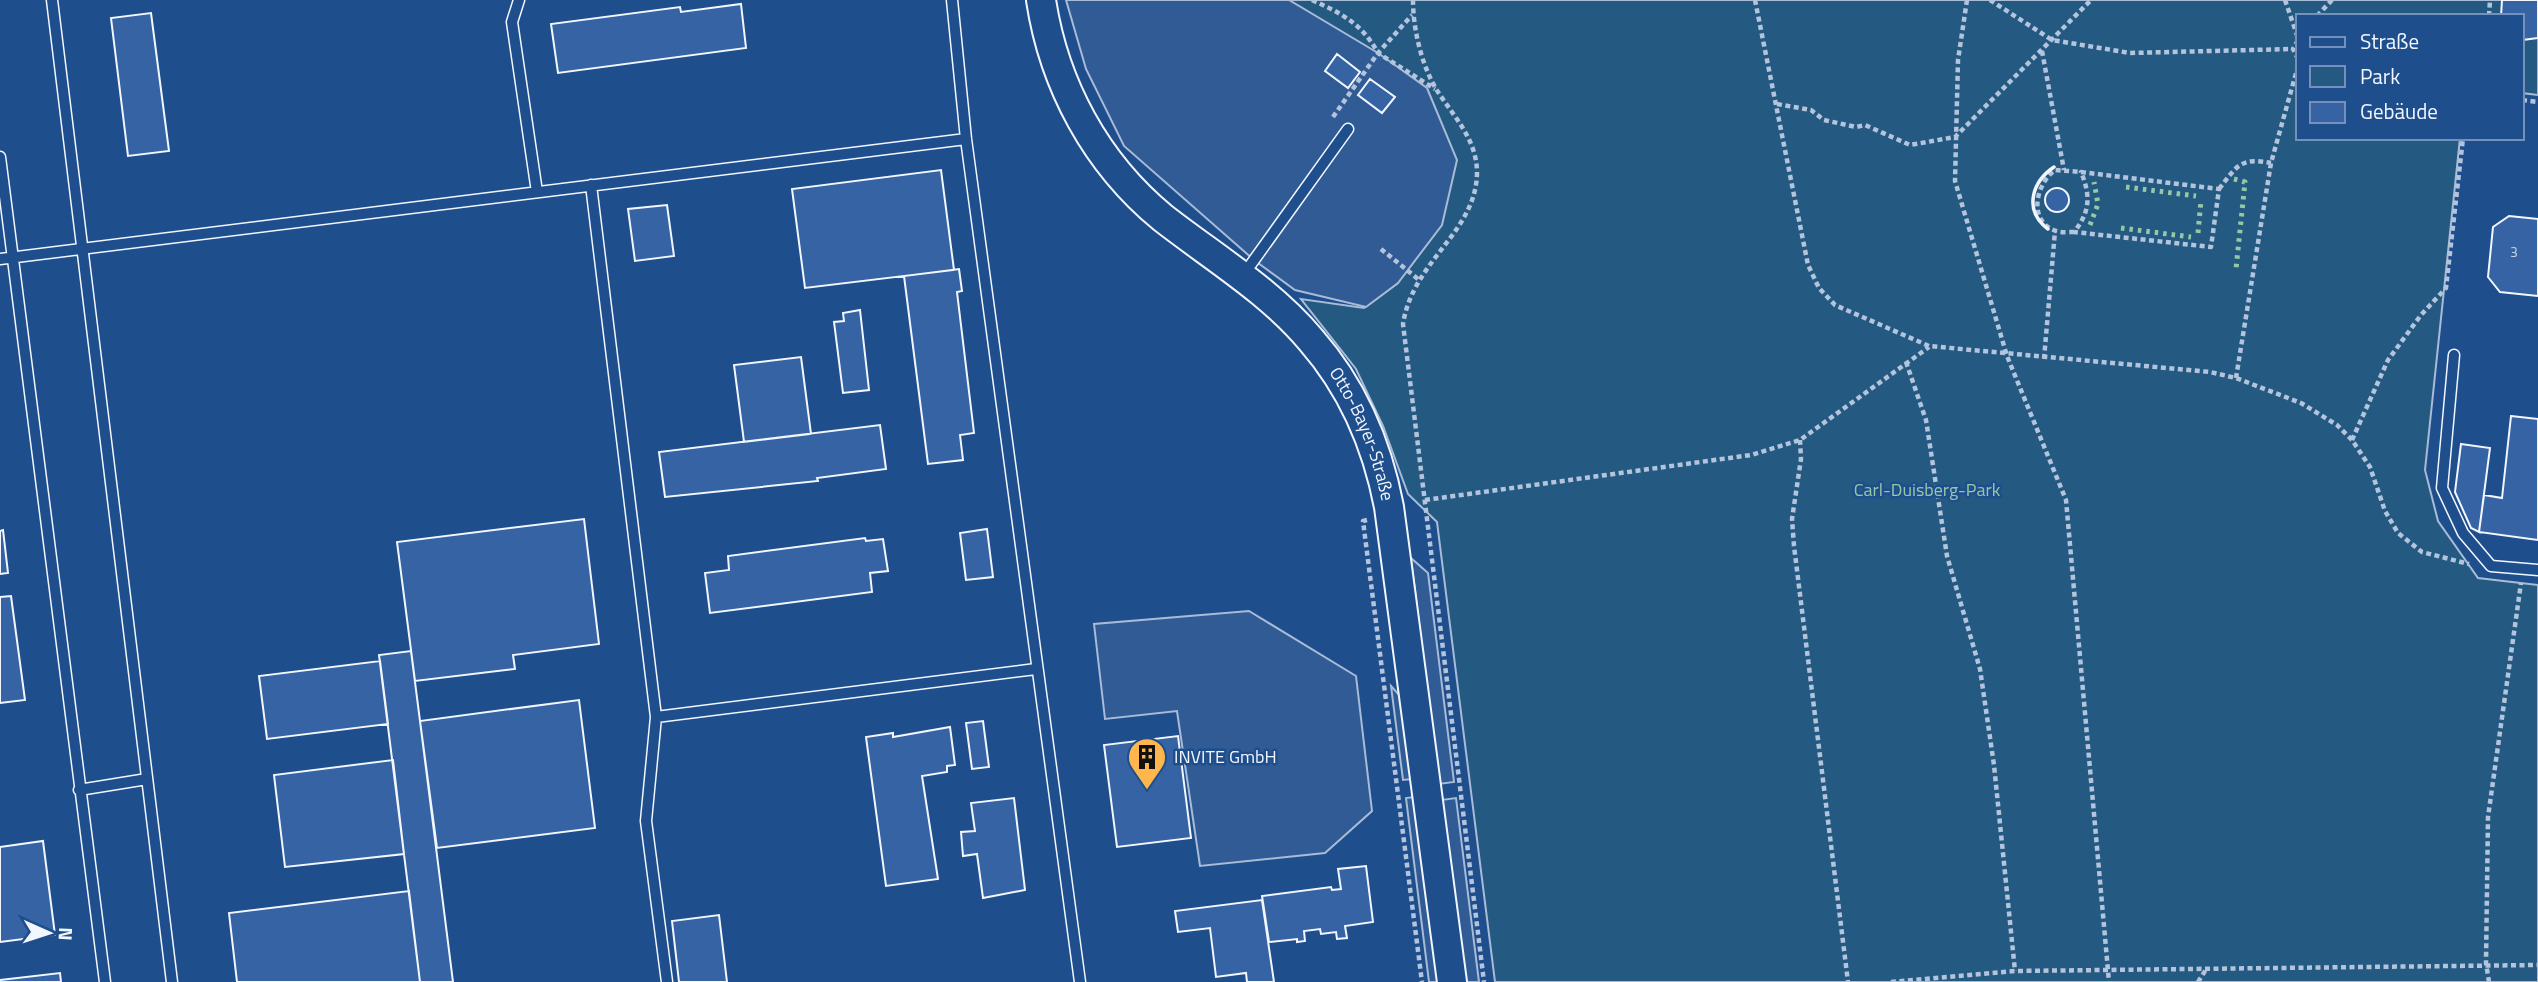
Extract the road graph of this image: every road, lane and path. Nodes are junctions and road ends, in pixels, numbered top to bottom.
1 (52, 0) edge
2 (519, 0) edge
3 (952, 0) edge
4 (1041, 0) edge
5 (1312, 0) edge
6 (1413, 0) edge
7 (1755, 0) edge
8 (1967, 0) edge
9 (1990, 0) edge
10 (2091, 0) edge
11 (2286, 0) edge
12 (2332, 0) edge
13 (1413, 14) junction
14 (2318, 14) edge
15 (2296, 32) edge
16 (2052, 40) junction
17 (2296, 43) edge
18 (2293, 50) junction
19 (2042, 51) junction
20 (1378, 53) junction
21 (2296, 55) edge
22 (2296, 72) edge
23 (1437, 90) junction
24 (1777, 104) junction
25 (1334, 117) dead end
26 (1348, 129) dead end
27 (1955, 137) junction
28 (966, 139) junction
29 (2463, 140) edge
30 (0, 157) edge
31 (2271, 163) junction
32 (2064, 170) junction
33 (2081, 172) junction
34 (591, 185) junction
35 (2219, 189) junction
36 (537, 192) junction
37 (2055, 231) junction
38 (2074, 232) junction
39 (82, 248) junction
40 (1381, 249) dead end
41 (12, 258) junction
42 (0, 259) edge
43 (1242, 278) junction
44 (1418, 279) junction
45 (1929, 346) junction
46 (2454, 355) dead end
47 (2007, 356) junction
48 (2044, 359) junction
49 (1906, 362) junction
50 (2236, 378) junction
51 (1800, 440) junction
52 (2352, 440) junction
53 (1425, 500) junction
54 (2491, 566) junction
55 (2523, 569) junction
56 (2538, 570) edge
57 (1036, 669) junction
58 (656, 718) junction
59 (147, 779) junction
60 (79, 790) junction
61 (2486, 963) junction
62 (2538, 965) edge
63 (2207, 967) junction
64 (2108, 969) junction
65 (2015, 971) junction
66 (105, 982) edge
67 (172, 982) edge
68 (667, 982) edge
69 (1080, 982) edge
70 (1452, 982) edge
71 (1484, 982) edge
72 (1848, 982) edge
73 (1891, 982) edge
74 (2109, 982) edge
75 (2198, 982) edge
76 (2489, 982) edge

1 - 39 lane
2 - 36 lane
3 - 28 lane
4 - 43 street, Otto-Bayer-Straße
5 - 20 path
6 - 13 path
7 - 24 path
8 - 27 path
9 - 16 path
10 - 16 path
11 - 15 path
12 - 14 path
13 - 20 path
13 - 23 path
16 - 18 path
16 - 19 path
17 - 18 path
18 - 21 path
19 - 27 path
19 - 32 path
20 - 23 path
20 - 25 path
22 - 31 path
23 - 44 path
24 - 27 path
24 - 45 path
26 - 43 lane
27 - 47 path
28 - 34 lane
28 - 57 lane
29 - 52 path
30 - 41 lane
31 - 35 path
31 - 50 path
32 - 33 path
32 - 37 path
33 - 35 path
33 - 38 path
34 - 36 lane
34 - 58 lane
35 - 38 path
36 - 39 lane
37 - 38 path
37 - 48 path
39 - 41 lane
39 - 59 lane
40 - 44 path
41 - 42 lane
41 - 60 lane
43 - 70 street, Otto-Bayer-Straße
44 - 53 path
45 - 47 path
45 - 49 path
46 - 54 lane
47 - 48 path
47 - 64 path
48 - 50 path
49 - 51 path
49 - 65 path
50 - 52 path
51 - 53 path
51 - 72 path
52 - 54 path
53 - 71 path
54 - 55 lane
55 - 56 lane
55 - 61 path
57 - 58 lane
57 - 69 lane
58 - 68 lane
59 - 60 lane
59 - 67 lane
60 - 66 lane
61 - 62 path
61 - 63 path
61 - 76 path
63 - 64 path
63 - 75 path
64 - 65 path
64 - 74 path
65 - 73 path

